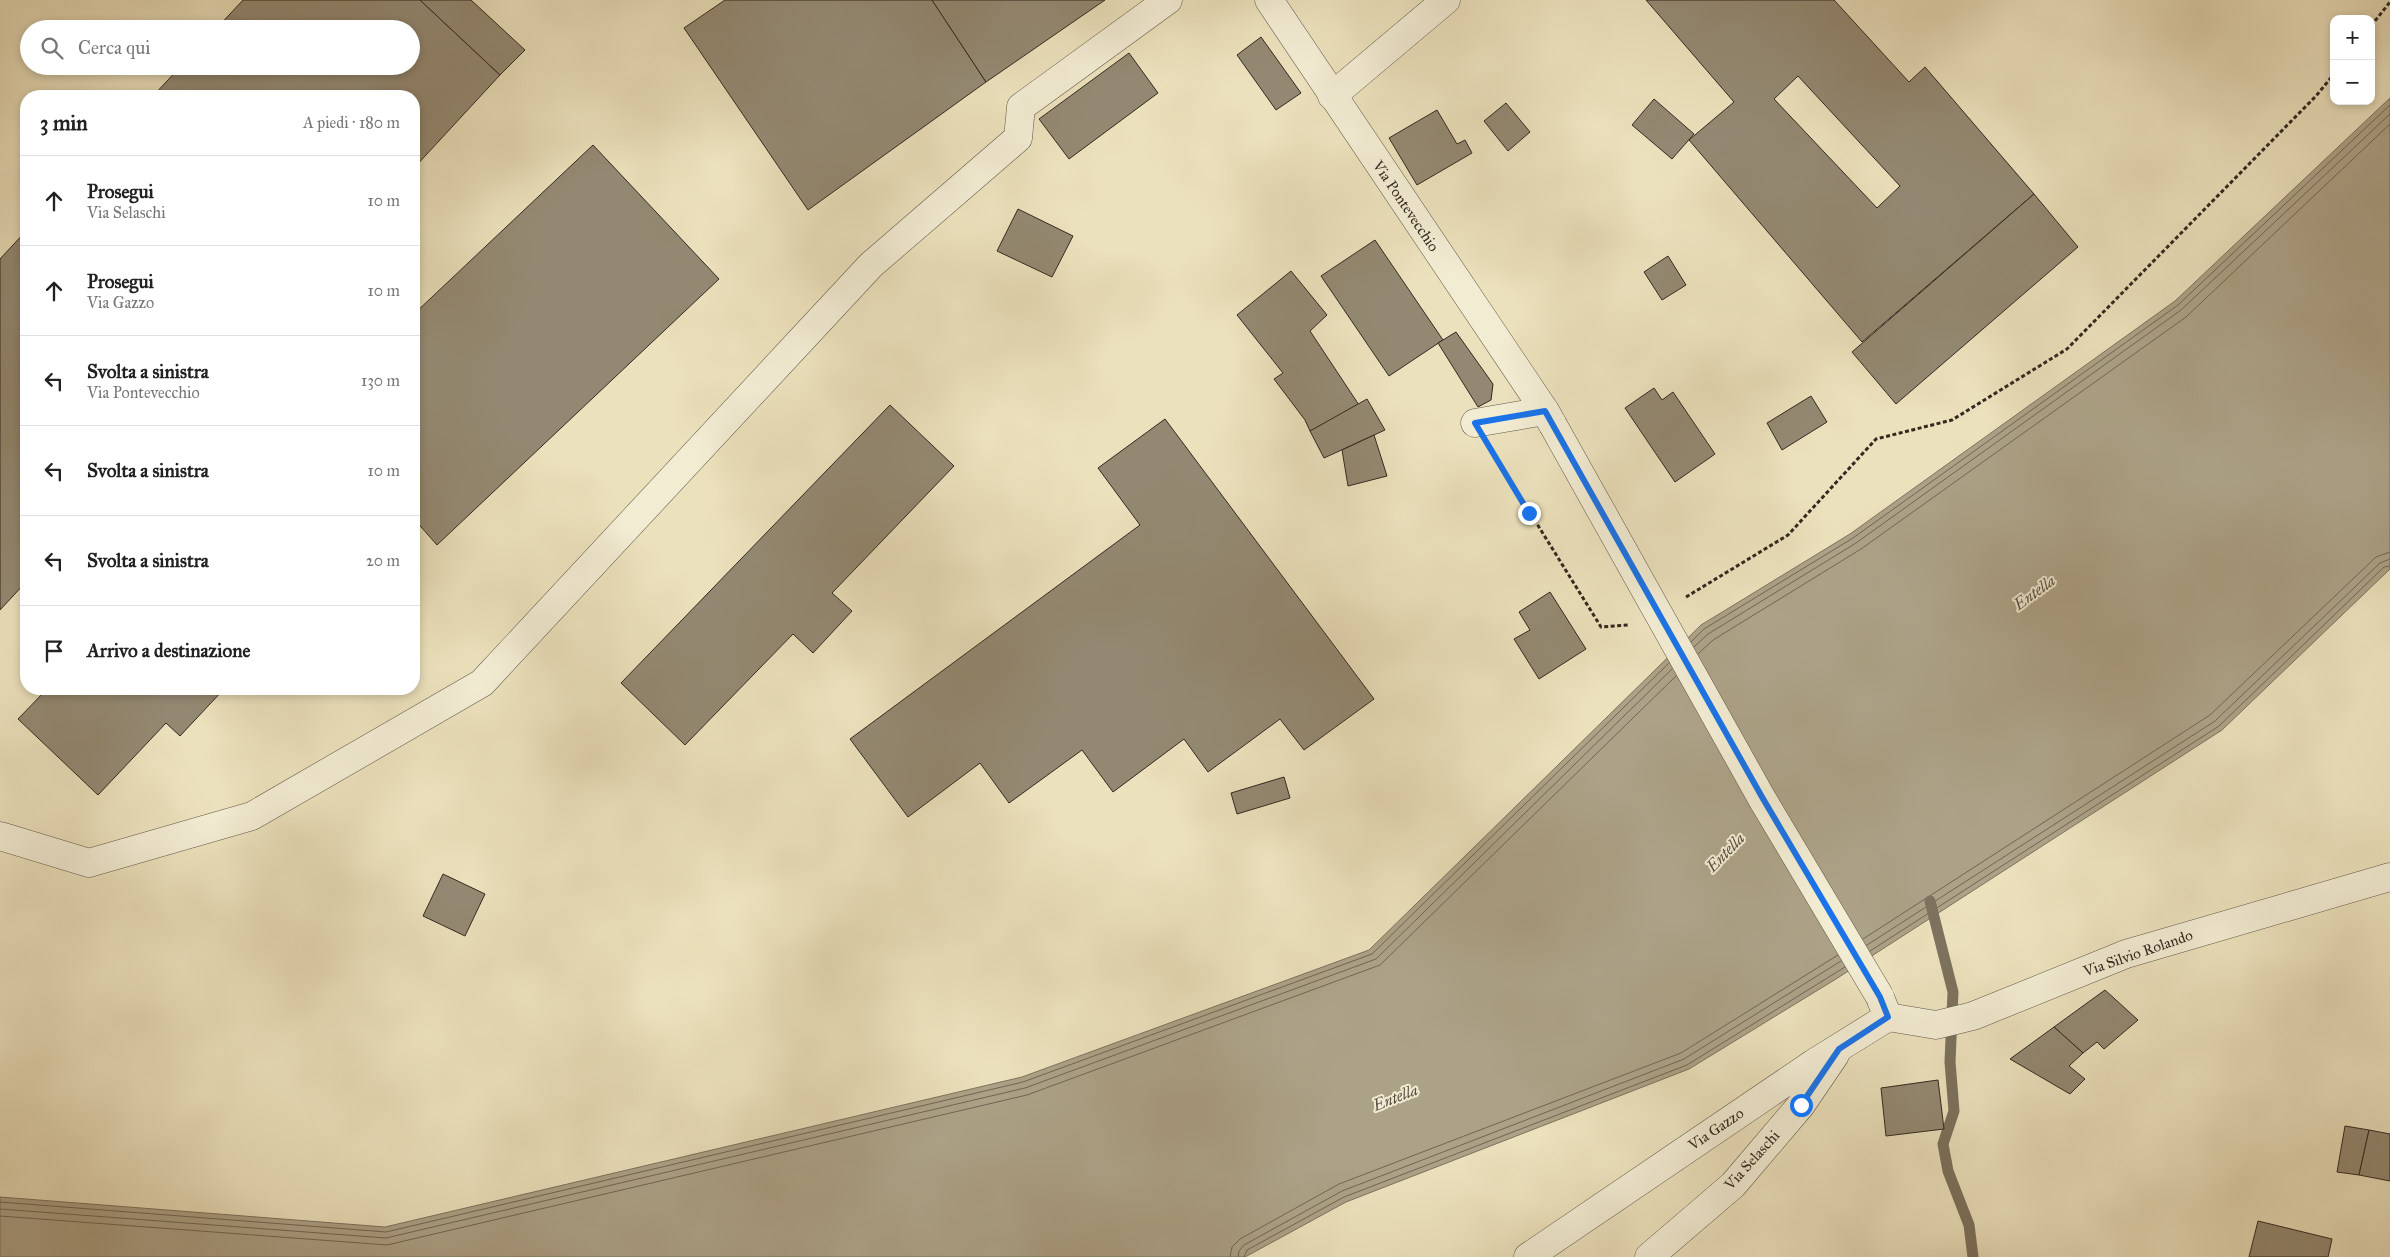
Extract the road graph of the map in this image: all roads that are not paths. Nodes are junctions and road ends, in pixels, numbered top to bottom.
1 (1168, 0) edge
2 (1269, 0) edge
3 (1446, 0) edge
4 (1332, 96) junction
5 (1549, 418) junction
6 (1475, 423) road end
7 (0, 836) edge
8 (2390, 877) edge
9 (1884, 1007) junction
10 (1839, 1049) junction
11 (1528, 1257) edge
12 (1649, 1257) edge

1 - 7 street
2 - 4 street, Via Pontevecchio
3 - 4 street
4 - 5 street, Via Pontevecchio
5 - 6 street
5 - 9 street, Via Pontevecchio, bridge
8 - 9 street, Via Silvio Rolando
9 - 10 street, Via Gazzo
10 - 11 street, Via Gazzo
10 - 12 street, Via Selaschi

